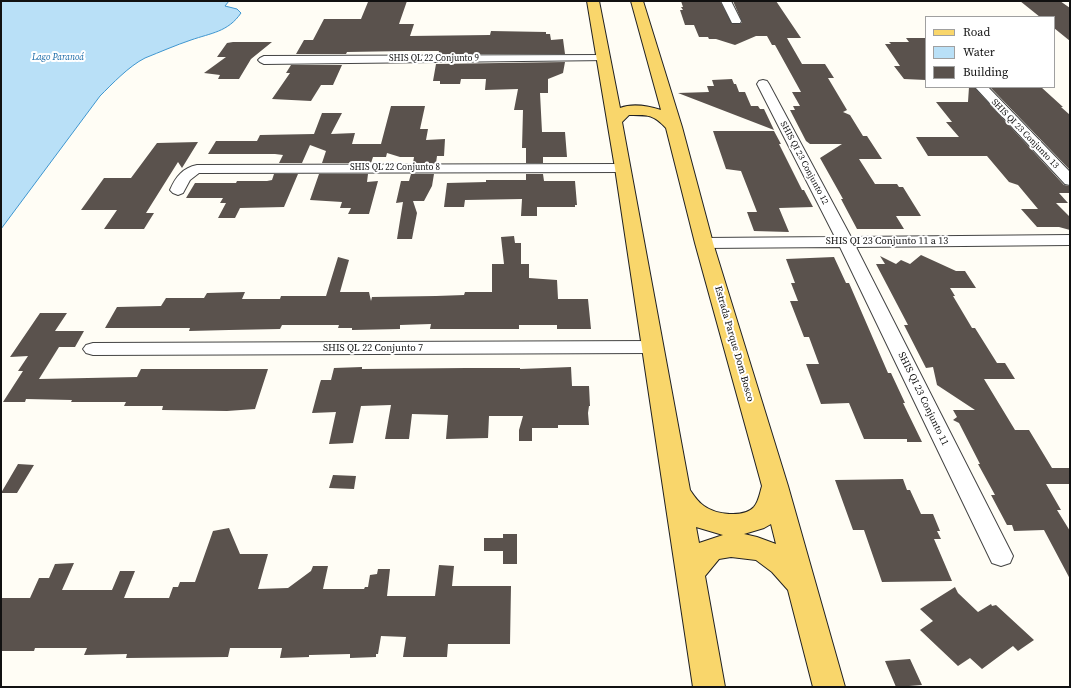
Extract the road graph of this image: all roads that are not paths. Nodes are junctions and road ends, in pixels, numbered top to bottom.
1 (594, 1) edge
2 (637, 1) edge
3 (726, 1) edge
4 (736, 20) dead end
5 (604, 58) junction
6 (264, 60) dead end
7 (763, 84) dead end
8 (982, 88) edge
9 (610, 91) junction
10 (665, 98) junction
11 (614, 122) junction
12 (674, 127) junction
13 (623, 168) junction
14 (1070, 181) edge
15 (178, 190) dead end
16 (1070, 240) edge
17 (845, 241) junction
18 (704, 243) junction
19 (653, 347) junction
20 (94, 350) dead end
21 (775, 486) junction
22 (677, 493) junction
23 (1002, 556) dead end
24 (690, 574) junction
25 (802, 584) junction
26 (709, 687) edge
27 (829, 687) edge

1 - 5 main road
2 - 10 main road, Estrada Parque Dom Bosco
3 - 4 street
5 - 6 street, SHIS QL 22 Conjunto 9
5 - 9 main road
7 - 17 street, SHIS QI 23 Conjunto 12
8 - 14 street, SHIS QI 23 Conjunto 13
9 - 10 main road
9 - 11 main road
10 - 12 main road, Estrada Parque Dom Bosco
11 - 12 main road
11 - 13 main road
12 - 18 main road, Estrada Parque Dom Bosco
13 - 15 street, SHIS QL 22 Conjunto 8
13 - 19 main road
16 - 17 street, SHIS QI 23 Conjunto 11 a 13
17 - 18 street, SHIS QI 23 Conjunto 11 a 13
17 - 23 street, SHIS QI 23 Conjunto 11
18 - 21 main road, Estrada Parque Dom Bosco
19 - 20 street, SHIS QL 22 Conjunto 7
19 - 22 main road
21 - 22 main road
21 - 25 main road, Estrada Parque Dom Bosco
22 - 24 main road
24 - 25 main road
24 - 26 main road
25 - 27 main road, Estrada Parque Dom Bosco

